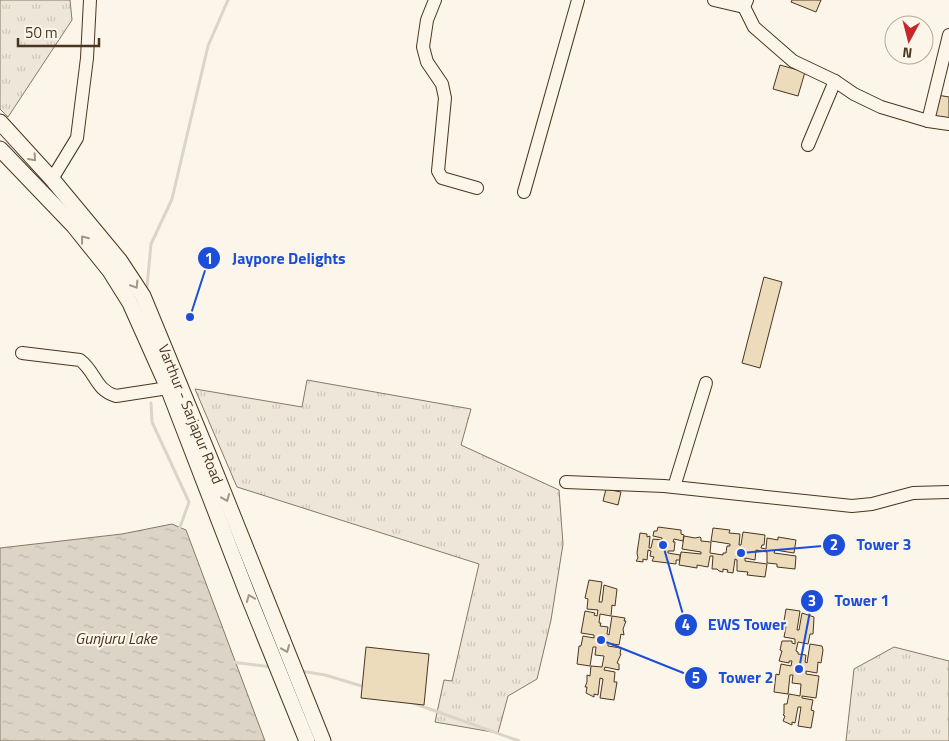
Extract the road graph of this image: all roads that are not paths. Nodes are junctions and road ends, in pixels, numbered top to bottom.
1 (90, 0) edge
2 (435, 0) edge
3 (578, 0) edge
4 (714, 0) edge
5 (746, 4) edge
6 (949, 35) edge
7 (835, 81) junction
8 (928, 121) junction
9 (0, 122) edge
10 (949, 124) edge
11 (808, 145) dead end
12 (0, 149) edge
13 (52, 179) junction
14 (477, 188) dead end
15 (524, 192) dead end
16 (22, 353) dead end
17 (706, 383) dead end
18 (168, 388) junction
19 (566, 482) dead end
20 (674, 487) junction
21 (949, 492) edge
22 (307, 741) edge
23 (323, 741) edge

1 - 13 street
2 - 14 street
3 - 15 street
4 - 5 street
5 - 7 street
6 - 8 street
7 - 8 street
7 - 11 street
8 - 10 street
9 -> 13 main road, Varthur - Sarjapur Road
18 -> 12 main road, Varthur - Sarjapur Road
13 -> 23 main road, Varthur - Sarjapur Road
16 - 18 street
17 - 20 street
22 -> 18 main road, Varthur - Sarjapur Road
19 - 20 street
20 - 21 street

